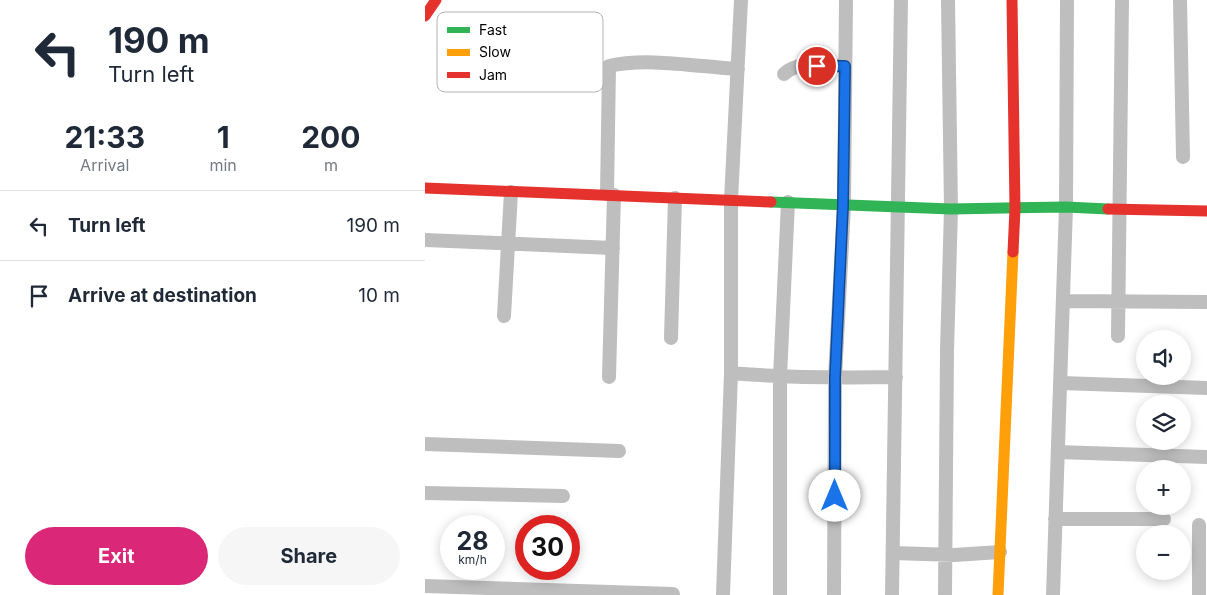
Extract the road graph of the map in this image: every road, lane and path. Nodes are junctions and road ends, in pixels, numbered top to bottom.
1 (436, 0) edge
2 (741, 0) edge
3 (846, 0) edge
4 (901, 0) edge
5 (948, 0) edge
6 (1012, 0) edge
7 (1067, 0) edge
8 (1122, 0) edge
9 (1180, 0) edge
10 (425, 16) edge
11 (845, 66) junction
12 (738, 69) junction
13 (784, 74) dead end
14 (1183, 157) dead end
15 (425, 188) edge
16 (511, 192) junction
17 (614, 195) junction
18 (675, 198) junction
19 (731, 200) junction
20 (788, 202) junction
21 (843, 205) junction
22 (897, 207) junction
23 (1066, 207) junction
24 (951, 209) junction
25 (1015, 209) junction
26 (1119, 210) junction
27 (1207, 211) edge
28 (425, 240) edge
29 (508, 244) junction
30 (613, 248) junction
31 (1063, 301) junction
32 (1118, 301) junction
33 (1207, 302) edge
34 (504, 316) dead end
35 (1118, 336) dead end
36 (671, 338) dead end
37 (731, 374) junction
38 (609, 377) dead end
39 (780, 377) junction
40 (896, 377) junction
41 (835, 378) junction
42 (1061, 383) junction
43 (1207, 388) edge
44 (425, 444) edge
45 (619, 451) dead end
46 (1058, 452) junction
47 (1207, 457) edge
48 (425, 493) edge
49 (563, 496) dead end
50 (1055, 519) junction
51 (1163, 519) dead end
52 (1199, 525) dead end
53 (1000, 552) junction
54 (893, 553) junction
55 (945, 555) junction
56 (425, 586) edge
57 (673, 594) edge
58 (723, 595) edge
59 (780, 595) edge
60 (835, 595) edge
61 (893, 595) edge
62 (945, 595) edge
63 (998, 595) edge
64 (1053, 595) edge
65 (1199, 595) edge

1 - 10 street
2 - 12 street
3 - 11 street
4 - 22 street
5 - 24 street
6 - 25 street
7 - 23 street
8 - 26 street
9 - 14 street
11 - 13 street
11 - 21 street
12 - 17 street
12 - 19 street
15 - 16 street
16 - 17 street
16 - 29 street
17 - 18 street
17 - 30 street
18 - 19 street
18 - 36 street
19 - 20 street
19 - 37 street
20 - 21 street
20 - 39 street
21 - 22 street
21 - 41 street
22 - 24 street
22 - 40 street
23 - 25 street
23 - 26 street
23 - 31 street
24 - 25 street
24 - 55 street
25 - 53 street
26 - 27 street
26 - 32 street
28 - 29 street
29 - 30 street
29 - 34 street
30 - 38 street
31 - 32 street
31 - 42 street
32 - 33 street
32 - 35 street
37 - 39 street
37 - 58 street
39 - 41 street
39 - 59 street
40 - 41 street
40 - 54 street
41 - 60 street
42 - 43 street
42 - 46 street
44 - 45 street
46 - 47 street
46 - 50 street
48 - 49 street
50 - 51 street
50 - 64 street
52 - 65 street
53 - 55 street
53 - 63 street
54 - 55 street
54 - 61 street
55 - 62 street
56 - 57 street

